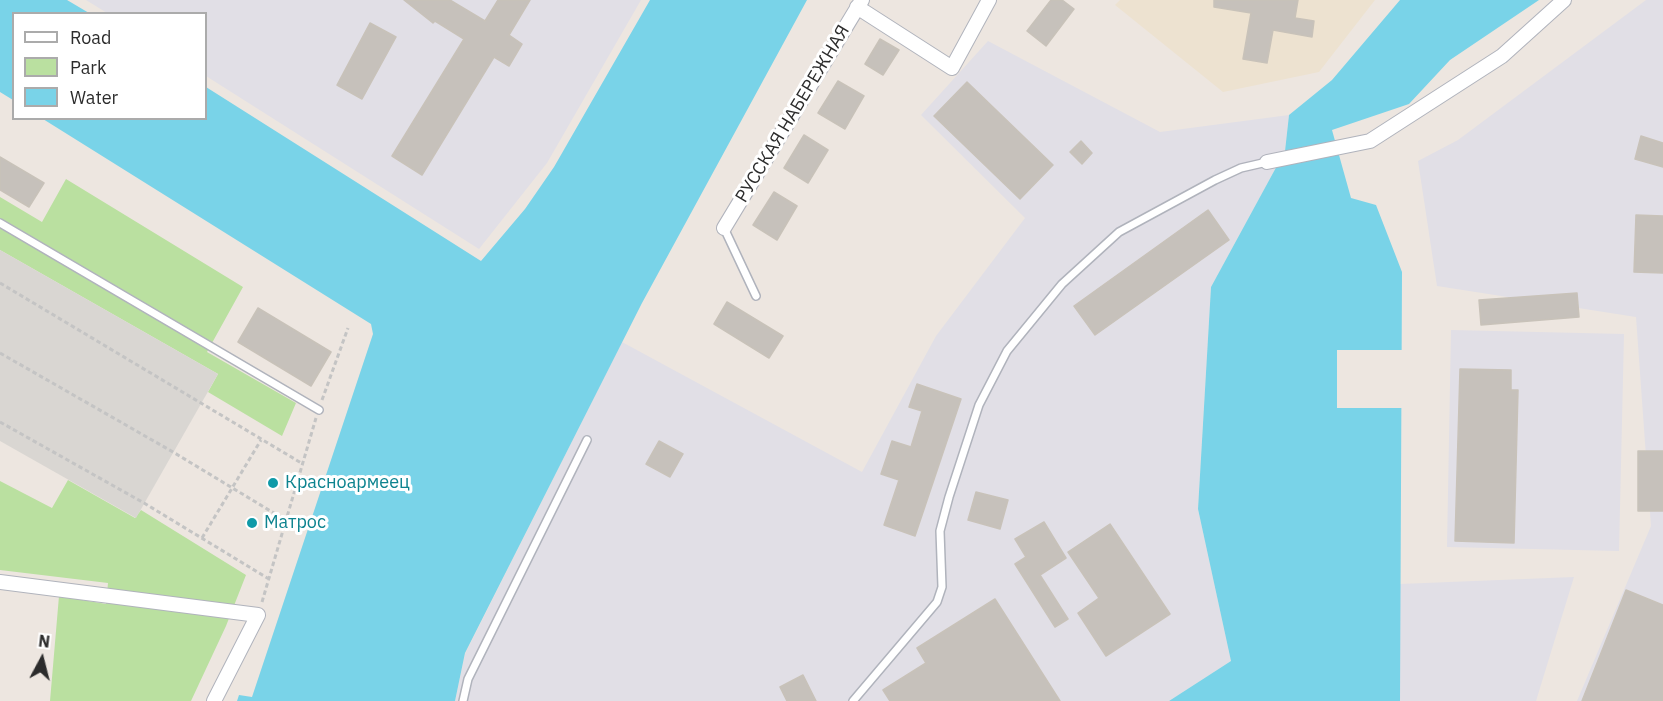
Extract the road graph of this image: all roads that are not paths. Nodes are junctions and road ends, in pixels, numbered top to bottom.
1 (989, 0) edge
2 (1564, 0) edge
3 (860, 4) edge
4 (1268, 162) joint
5 (0, 223) edge
6 (724, 228) joint
7 (756, 296) dead end
8 (319, 410) road end
9 (587, 440) dead end
10 (0, 582) edge
11 (214, 701) edge
12 (463, 701) edge
13 (853, 701) edge

1 - 3 street
2 - 4 street
3 - 6 street, РУССКАЯ НАБЕРЕЖНАЯ
4 - 13 lane
5 - 8 lane
6 - 7 lane
9 - 12 lane
10 - 11 street

